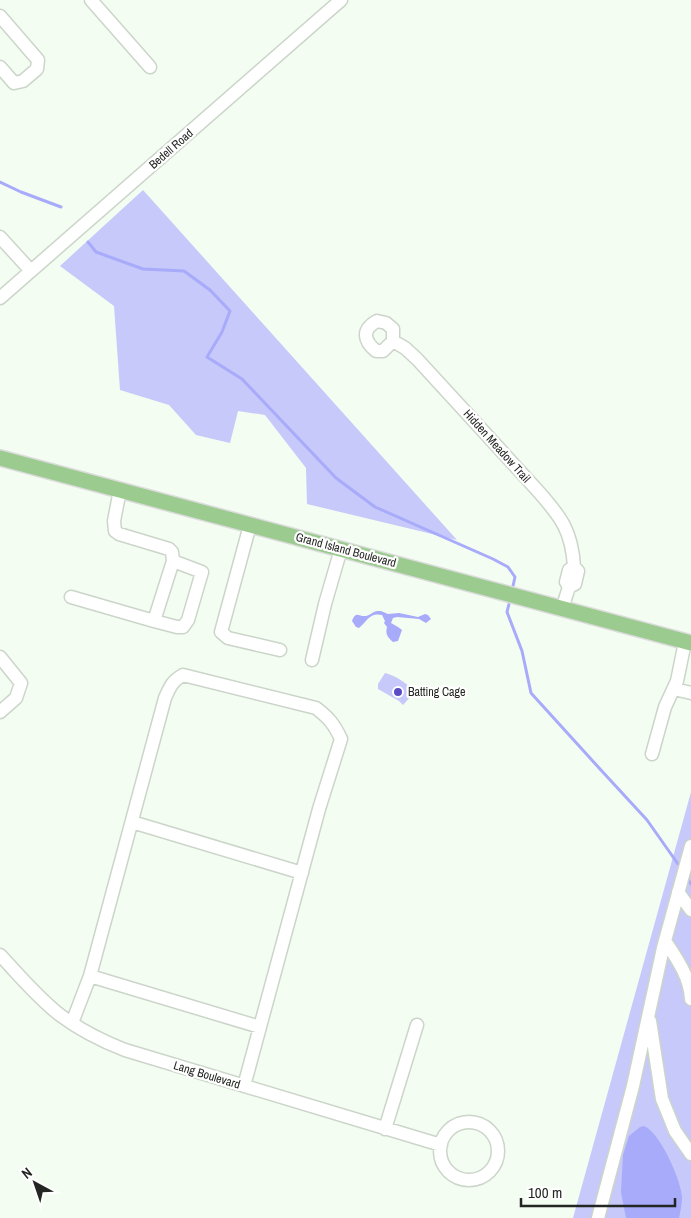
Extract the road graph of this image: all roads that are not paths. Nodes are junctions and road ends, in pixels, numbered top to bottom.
1 (91, 0) edge
2 (342, 0) edge
3 (0, 16) edge
4 (0, 67) edge
5 (150, 67) dead end
6 (0, 237) edge
7 (31, 271) junction
8 (0, 298) edge
9 (393, 341) dead end
10 (0, 458) edge
11 (120, 490) junction
12 (250, 525) junction
13 (341, 549) junction
14 (173, 561) junction
15 (71, 597) dead end
16 (562, 608) junction
17 (154, 621) junction
18 (688, 642) edge
19 (280, 650) dead end
20 (0, 657) edge
21 (312, 660) dead end
22 (674, 689) junction
23 (691, 693) edge
24 (0, 712) edge
25 (652, 754) dead end
26 (132, 822) junction
27 (691, 846) edge
28 (302, 873) junction
29 (678, 892) junction
30 (691, 910) edge
31 (665, 941) junction
32 (1, 958) edge
33 (90, 976) junction
34 (691, 999) edge
35 (649, 1013) junction
36 (72, 1023) junction
37 (417, 1025) dead end
38 (260, 1027) junction
39 (244, 1086) junction
40 (385, 1129) junction
41 (441, 1145) junction
42 (691, 1154) edge
43 (598, 1218) edge

1 - 5 street
2 - 7 street, Bedell Road
3 - 4 street
6 - 7 street
7 - 8 street, Bedell Road
9 - 16 street, Hidden Meadow Trail
10 - 11 main road, Grand Island Boulevard
11 - 12 main road, Grand Island Boulevard
11 - 14 street
12 - 13 main road, Grand Island Boulevard
12 - 19 street
13 - 16 main road, Grand Island Boulevard
13 - 21 street
14 - 17 street
14 - 17 street
15 - 17 street
16 - 18 main road, Grand Island Boulevard
18 - 22 street
20 - 24 street
22 - 23 street
22 - 25 street
26 - 28 street
26 - 28 street
26 - 33 street
27 - 29 street
28 - 38 street
29 - 30 street
29 - 31 street
31 - 34 street
31 - 35 street
32 - 36 street, Lang Boulevard
33 - 36 street
33 - 38 street
35 - 42 street
35 - 43 street
36 - 39 street, Lang Boulevard
37 - 40 street
38 - 39 street
39 - 40 street, Lang Boulevard
40 - 41 street, Lang Boulevard
41 - 41 street

